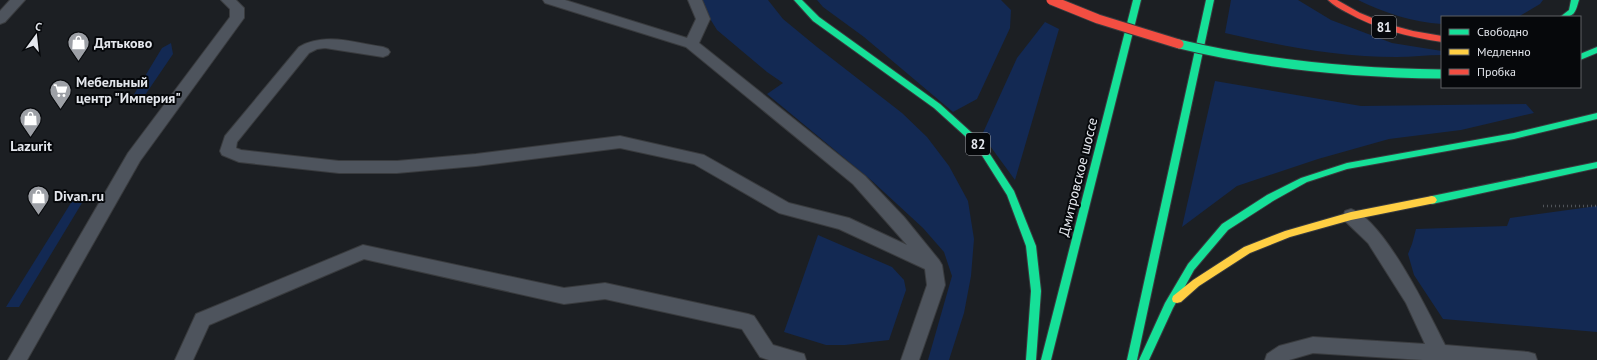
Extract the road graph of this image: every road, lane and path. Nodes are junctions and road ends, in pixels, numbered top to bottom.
1 (18, 0) edge
2 (228, 0) edge
3 (550, 0) edge
4 (695, 0) edge
5 (798, 0) edge
6 (1051, 0) edge
7 (1137, 0) edge
8 (1210, 0) edge
9 (1332, 0) edge
10 (1575, 0) edge
11 (1565, 16) edge
12 (0, 19) edge
13 (1441, 39) edge
14 (691, 44) junction
15 (1597, 50) edge
16 (383, 52) dead end
17 (1581, 56) edge
18 (1441, 74) edge
19 (1597, 116) edge
20 (1597, 165) edge
21 (1543, 206) dead end
22 (1597, 206) edge
23 (1351, 216) junction
24 (933, 265) junction
25 (1169, 306) junction
26 (1439, 353) junction
27 (17, 360) edge
28 (184, 360) edge
29 (797, 360) edge
30 (910, 360) edge
31 (1031, 360) edge
32 (1046, 360) edge
33 (1132, 360) edge
34 (1144, 360) edge
35 (1274, 360) edge
36 (1528, 360) edge

1 - 12 lane
2 - 27 lane
3 - 14 lane
4 - 14 lane
5 - 31 main road, 82
6 - 18 main road, bridge
7 - 32 main road, Дмитровское шоссе
8 - 33 main road
9 - 13 main road, 81
10 - 11 main road
14 - 24 lane
15 - 17 main road
16 - 24 lane
19 - 25 main road
20 - 23 main road
21 - 22 path
23 - 25 main road
23 - 26 lane
24 - 30 lane
25 - 34 main road
26 - 35 lane
26 - 36 lane
28 - 29 lane

